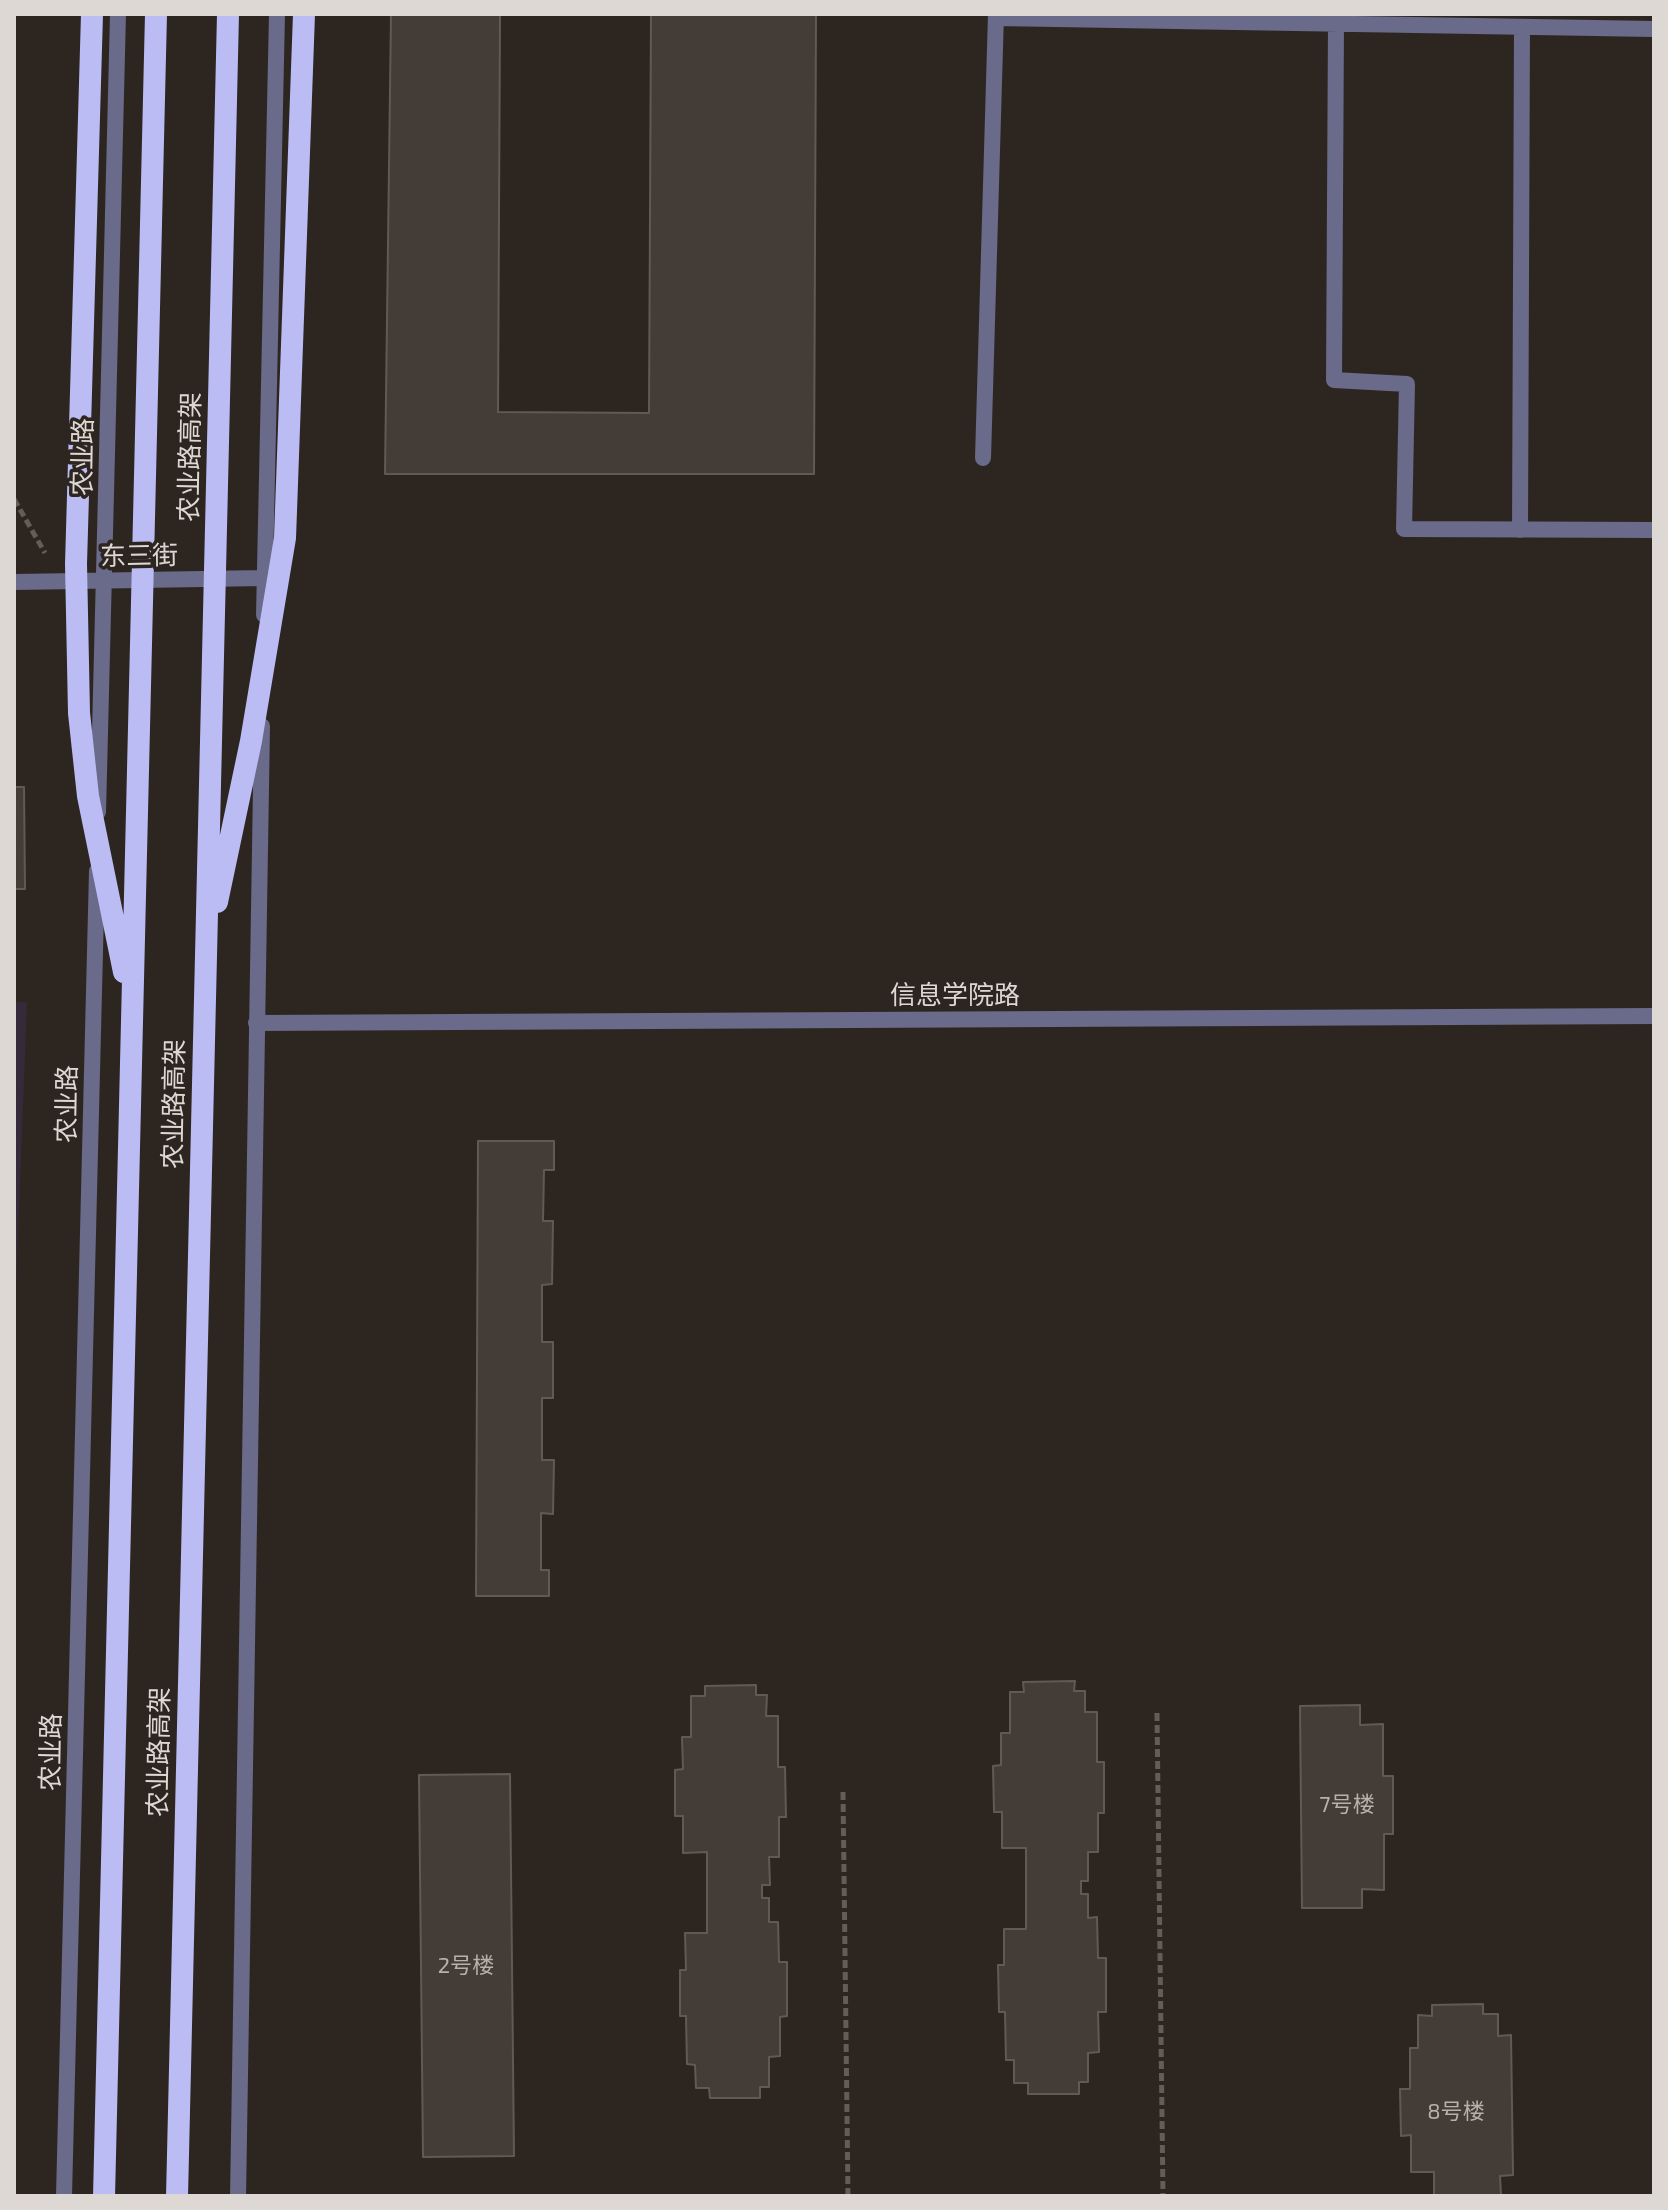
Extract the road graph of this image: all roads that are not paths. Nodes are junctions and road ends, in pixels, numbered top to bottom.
1 (92, 14) edge
2 (118, 14) edge
3 (156, 14) edge
4 (228, 14) edge
5 (277, 14) edge
6 (304, 14) edge
7 (996, 16) edge
8 (1336, 24) junction
9 (1522, 27) junction
10 (1654, 29) edge
11 (983, 458) dead end
12 (1520, 530) junction
13 (1654, 530) edge
14 (265, 578) junction
15 (104, 581) junction
16 (14, 582) edge
17 (206, 958) junction
18 (132, 1011) junction
19 (1654, 1016) edge
20 (256, 1023) junction
21 (64, 2196) edge
22 (104, 2196) edge
23 (177, 2196) edge
24 (238, 2196) edge

1 - 18 highway, bridge
2 - 15 street, 农业路
3 - 18 highway, 农业路高架, bridge
4 - 17 highway, 农业路高架, bridge
5 - 14 street
6 - 17 highway, bridge
7 - 8 street
7 - 11 street
8 - 9 street
8 - 12 street
9 - 10 street
9 - 12 street
12 - 13 street
14 - 15 street, 东三街
14 - 20 street
15 - 16 street, 东三街
15 - 21 street, 农业路
17 - 23 highway, 农业路高架, bridge
18 - 22 highway, 农业路高架, bridge
19 - 20 street, 信息学院路
20 - 24 street

